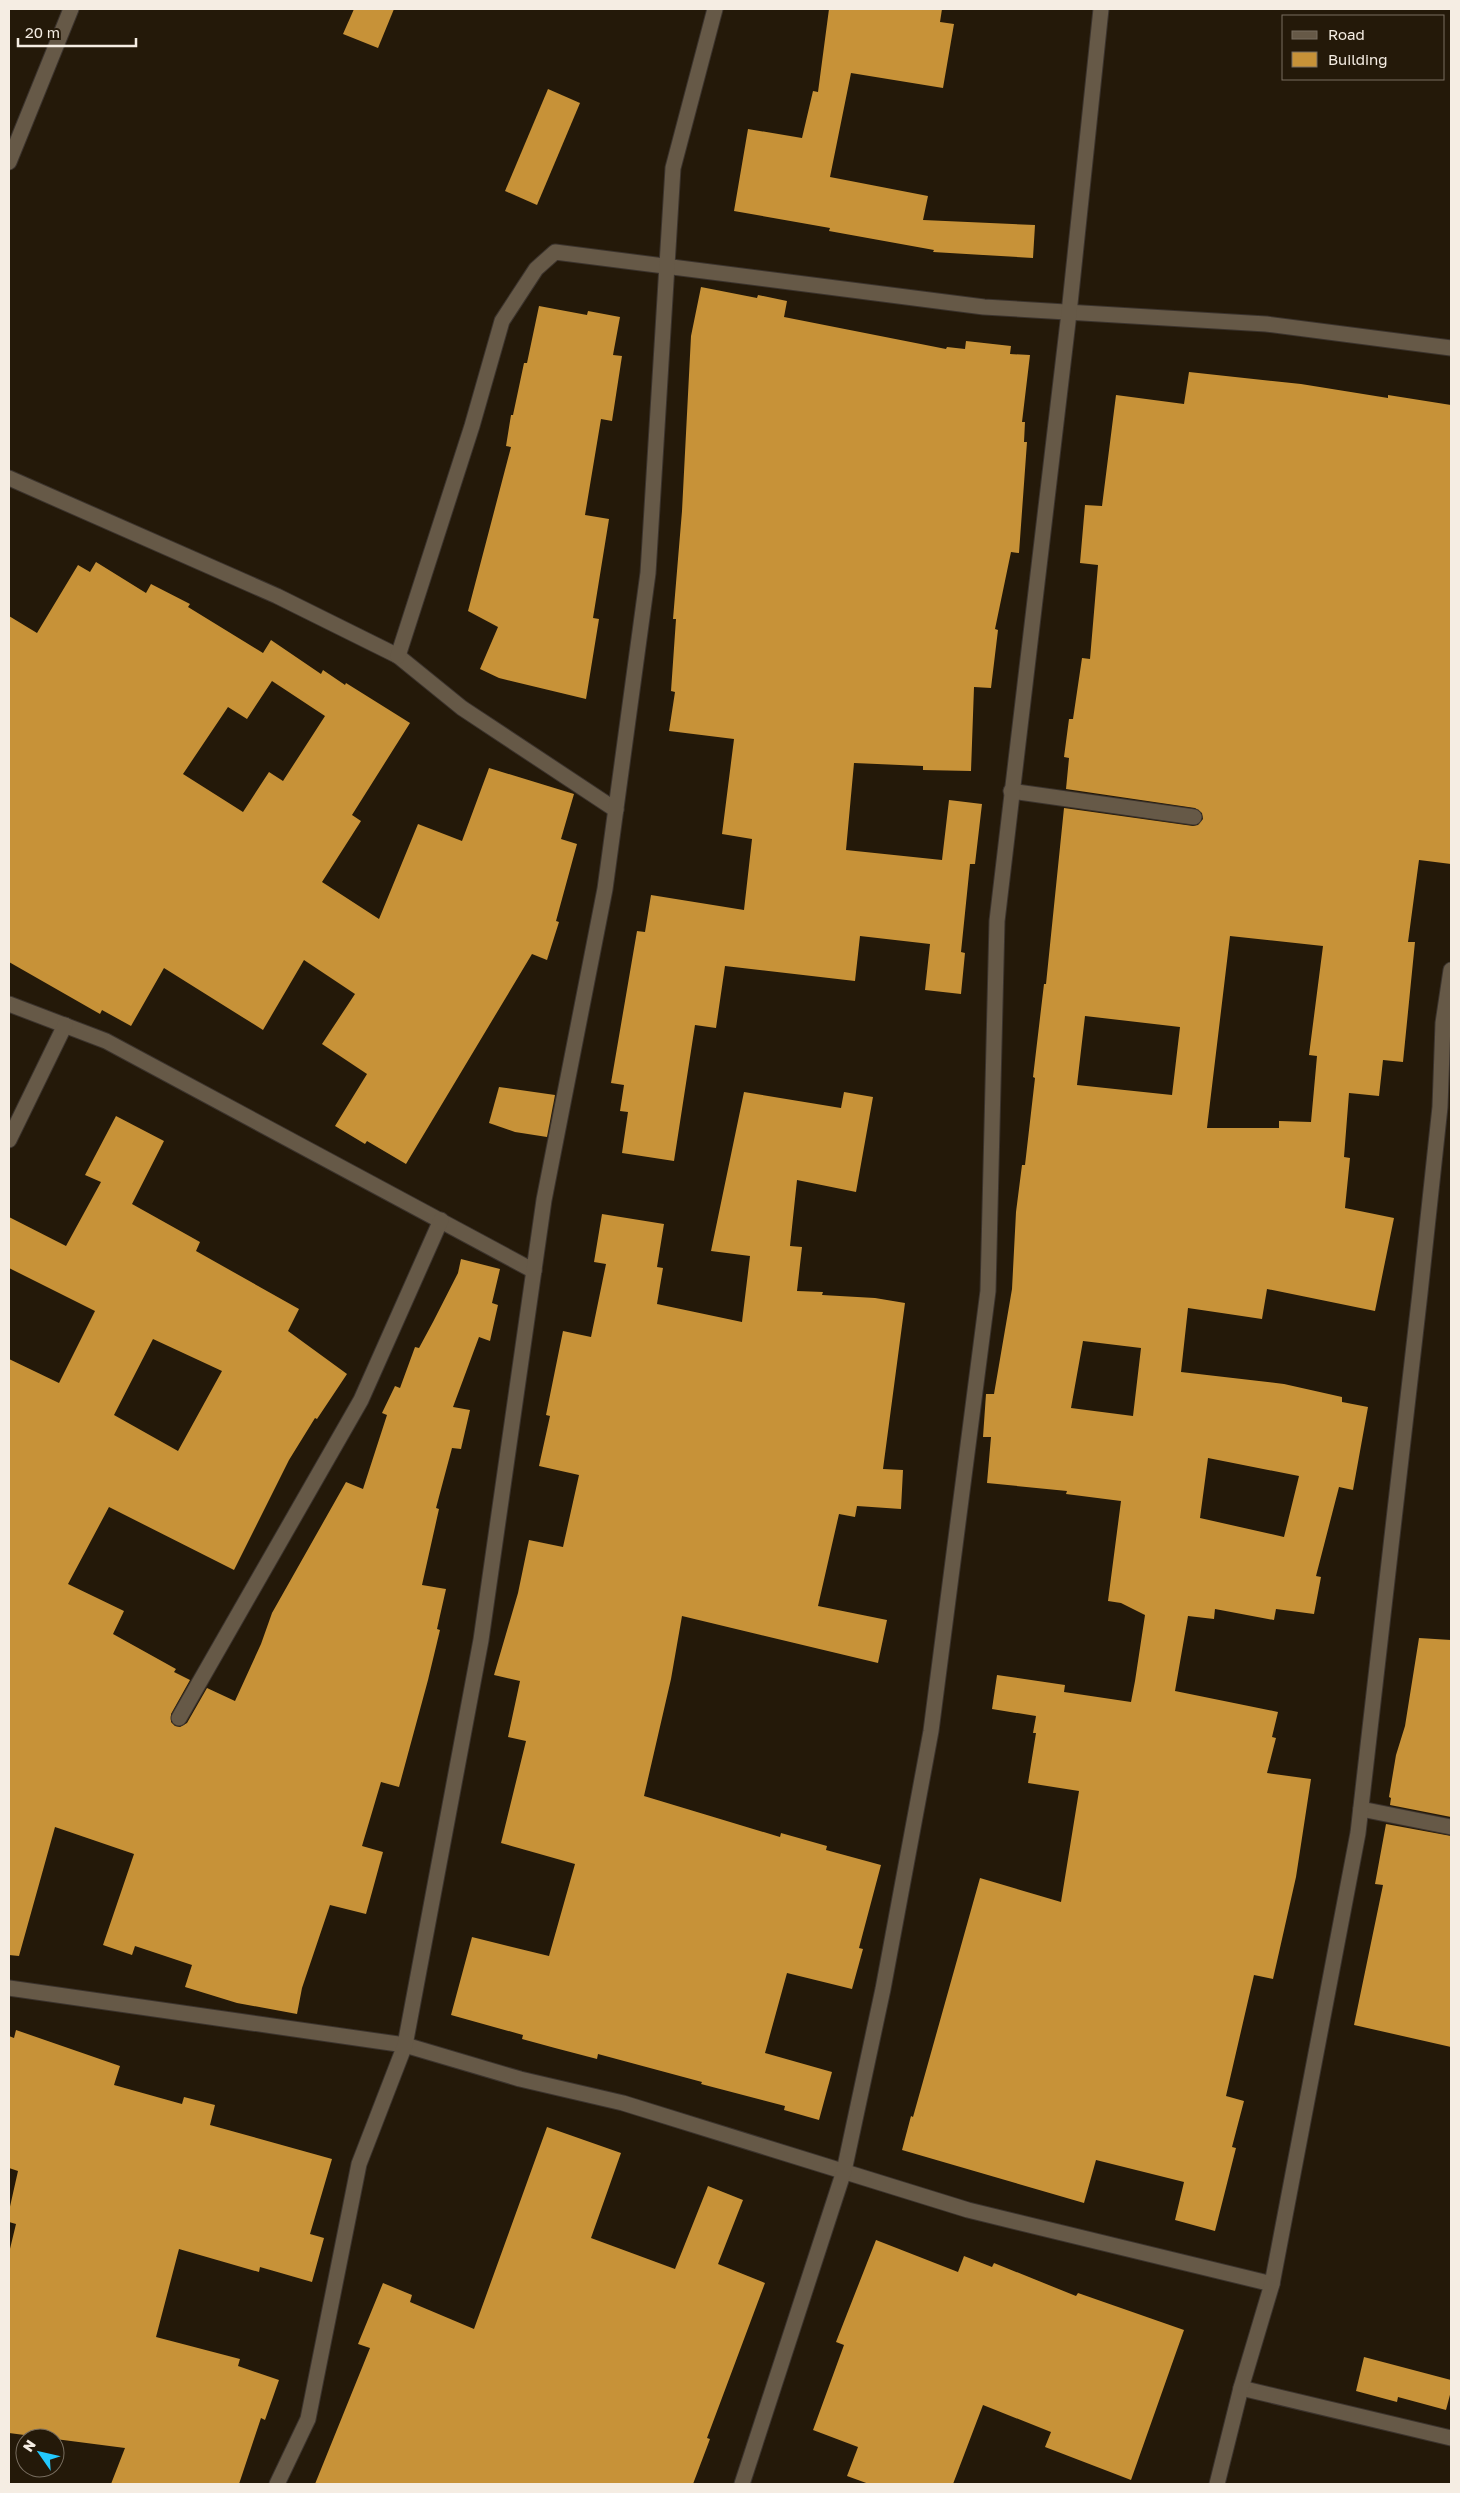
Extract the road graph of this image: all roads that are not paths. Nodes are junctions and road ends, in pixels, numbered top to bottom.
1 (71, 9) edge
2 (715, 9) edge
3 (1101, 9) edge
4 (9, 162) edge
5 (667, 265) junction
6 (1069, 313) junction
7 (1451, 348) edge
8 (9, 478) edge
9 (398, 656) junction
10 (1011, 790) junction
11 (616, 810) junction
12 (1194, 817) dead end
13 (1451, 970) edge
14 (9, 1004) edge
15 (1447, 1023) edge
16 (65, 1025) junction
17 (9, 1140) edge
18 (441, 1220) junction
19 (534, 1271) junction
20 (179, 1718) dead end
21 (1361, 1809) junction
22 (1451, 1827) edge
23 (9, 1988) edge
24 (405, 2045) junction
25 (844, 2171) junction
26 (1272, 2284) junction
27 (1241, 2388) junction
28 (1451, 2438) edge
29 (277, 2484) edge
30 (742, 2484) edge
31 (1217, 2484) edge

1 - 4 street
2 - 5 street
3 - 6 street
5 - 6 street
5 - 9 street
5 - 11 street
6 - 7 street
6 - 10 street
8 - 9 street
9 - 11 street
10 - 12 street
10 - 25 street
11 - 19 street
13 - 15 street
14 - 16 street
15 - 21 street
16 - 17 street
16 - 18 street
18 - 19 street
18 - 20 street
19 - 24 street
21 - 22 street
21 - 26 street
23 - 24 street
24 - 25 street
24 - 29 street
25 - 26 street
25 - 30 street
26 - 27 street
27 - 28 street
27 - 31 street

